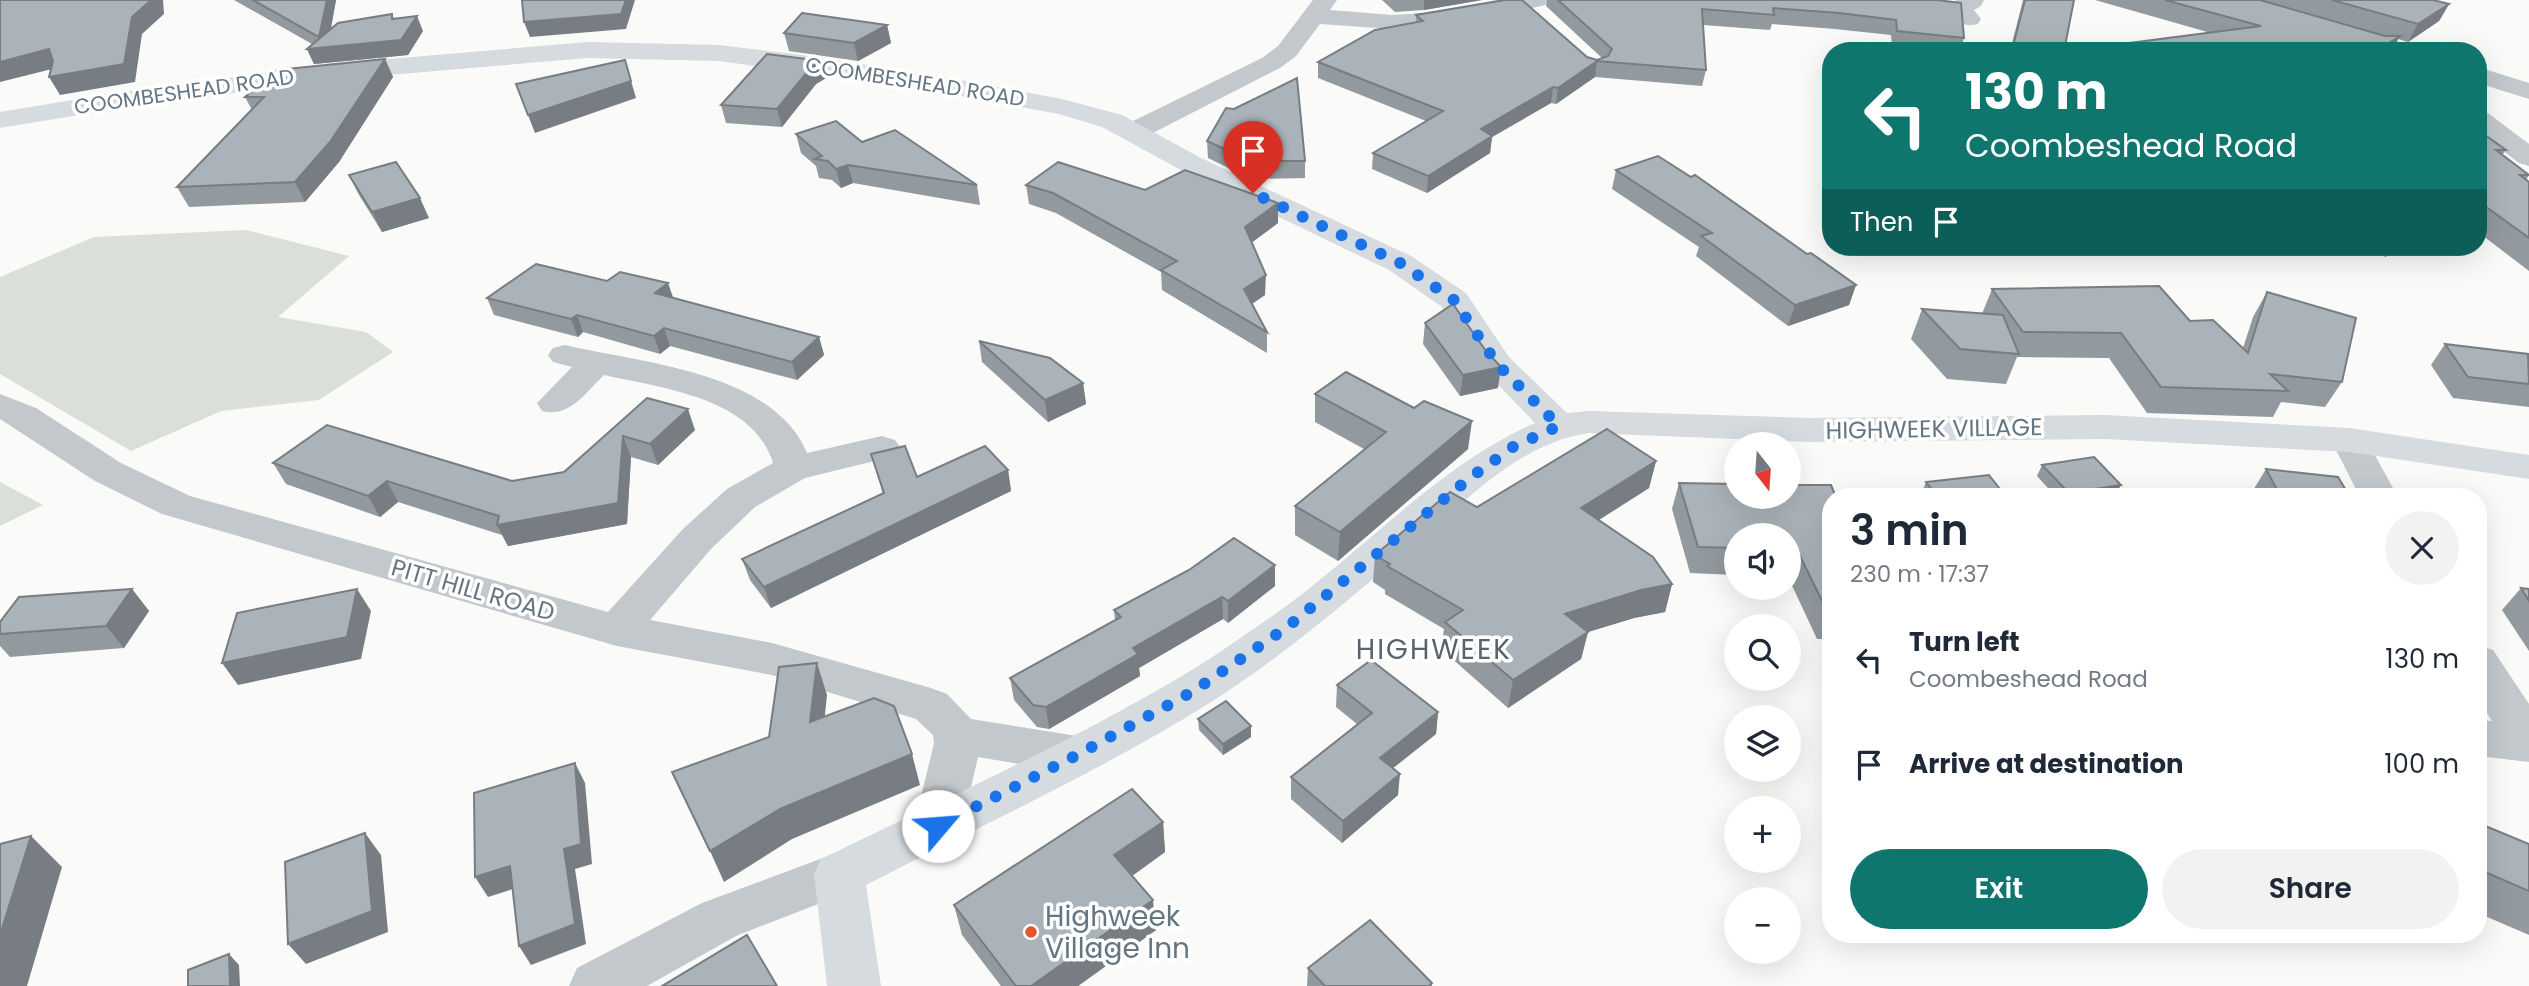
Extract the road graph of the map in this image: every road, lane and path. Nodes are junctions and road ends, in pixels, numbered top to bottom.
1 (1931, 5) edge
2 (1534, 7) edge
3 (1319, 8) edge
4 (1967, 9) edge
5 (2326, 27) edge
6 (2375, 42) edge
7 (2487, 78) edge
8 (2520, 88) edge
9 (2487, 103) edge
10 (0, 120) edge
11 (2487, 126) edge
12 (1133, 132) junction
13 (2529, 157) edge
14 (555, 403) dead end
15 (0, 405) edge
16 (1559, 426) junction
17 (2349, 440) junction
18 (882, 448) edge
19 (2529, 467) edge
20 (793, 468) junction
21 (2374, 488) edge
22 (617, 629) junction
23 (2487, 676) edge
24 (956, 735) junction
25 (2487, 739) edge
26 (2529, 743) edge
27 (1077, 755) junction
28 (938, 826) junction
29 (839, 874) junction
30 (596, 986) edge
31 (854, 986) edge

1 - 4 street
2 - 3 street
3 - 12 street
5 - 6 street
7 - 8 street
8 - 9 street
10 - 12 street, COOMBESHEAD ROAD
11 - 13 street
12 - 16 street, COOMBESHEAD ROAD
14 - 20 street
15 - 22 street, PITT HILL ROAD
16 - 17 street, HIGHWEEK VILLAGE
16 - 27 street, HIGHWEEK VILLAGE
17 - 19 street, HIGHWEEK VILLAGE
17 - 21 street
18 - 20 street
20 - 22 street
22 - 24 street, PITT HILL ROAD
23 - 26 street
24 - 27 street
24 - 28 street
25 - 26 street
27 - 28 street, HIGHWEEK VILLAGE
28 - 29 street, HIGHWEEK VILLAGE
29 - 30 street
29 - 31 street

